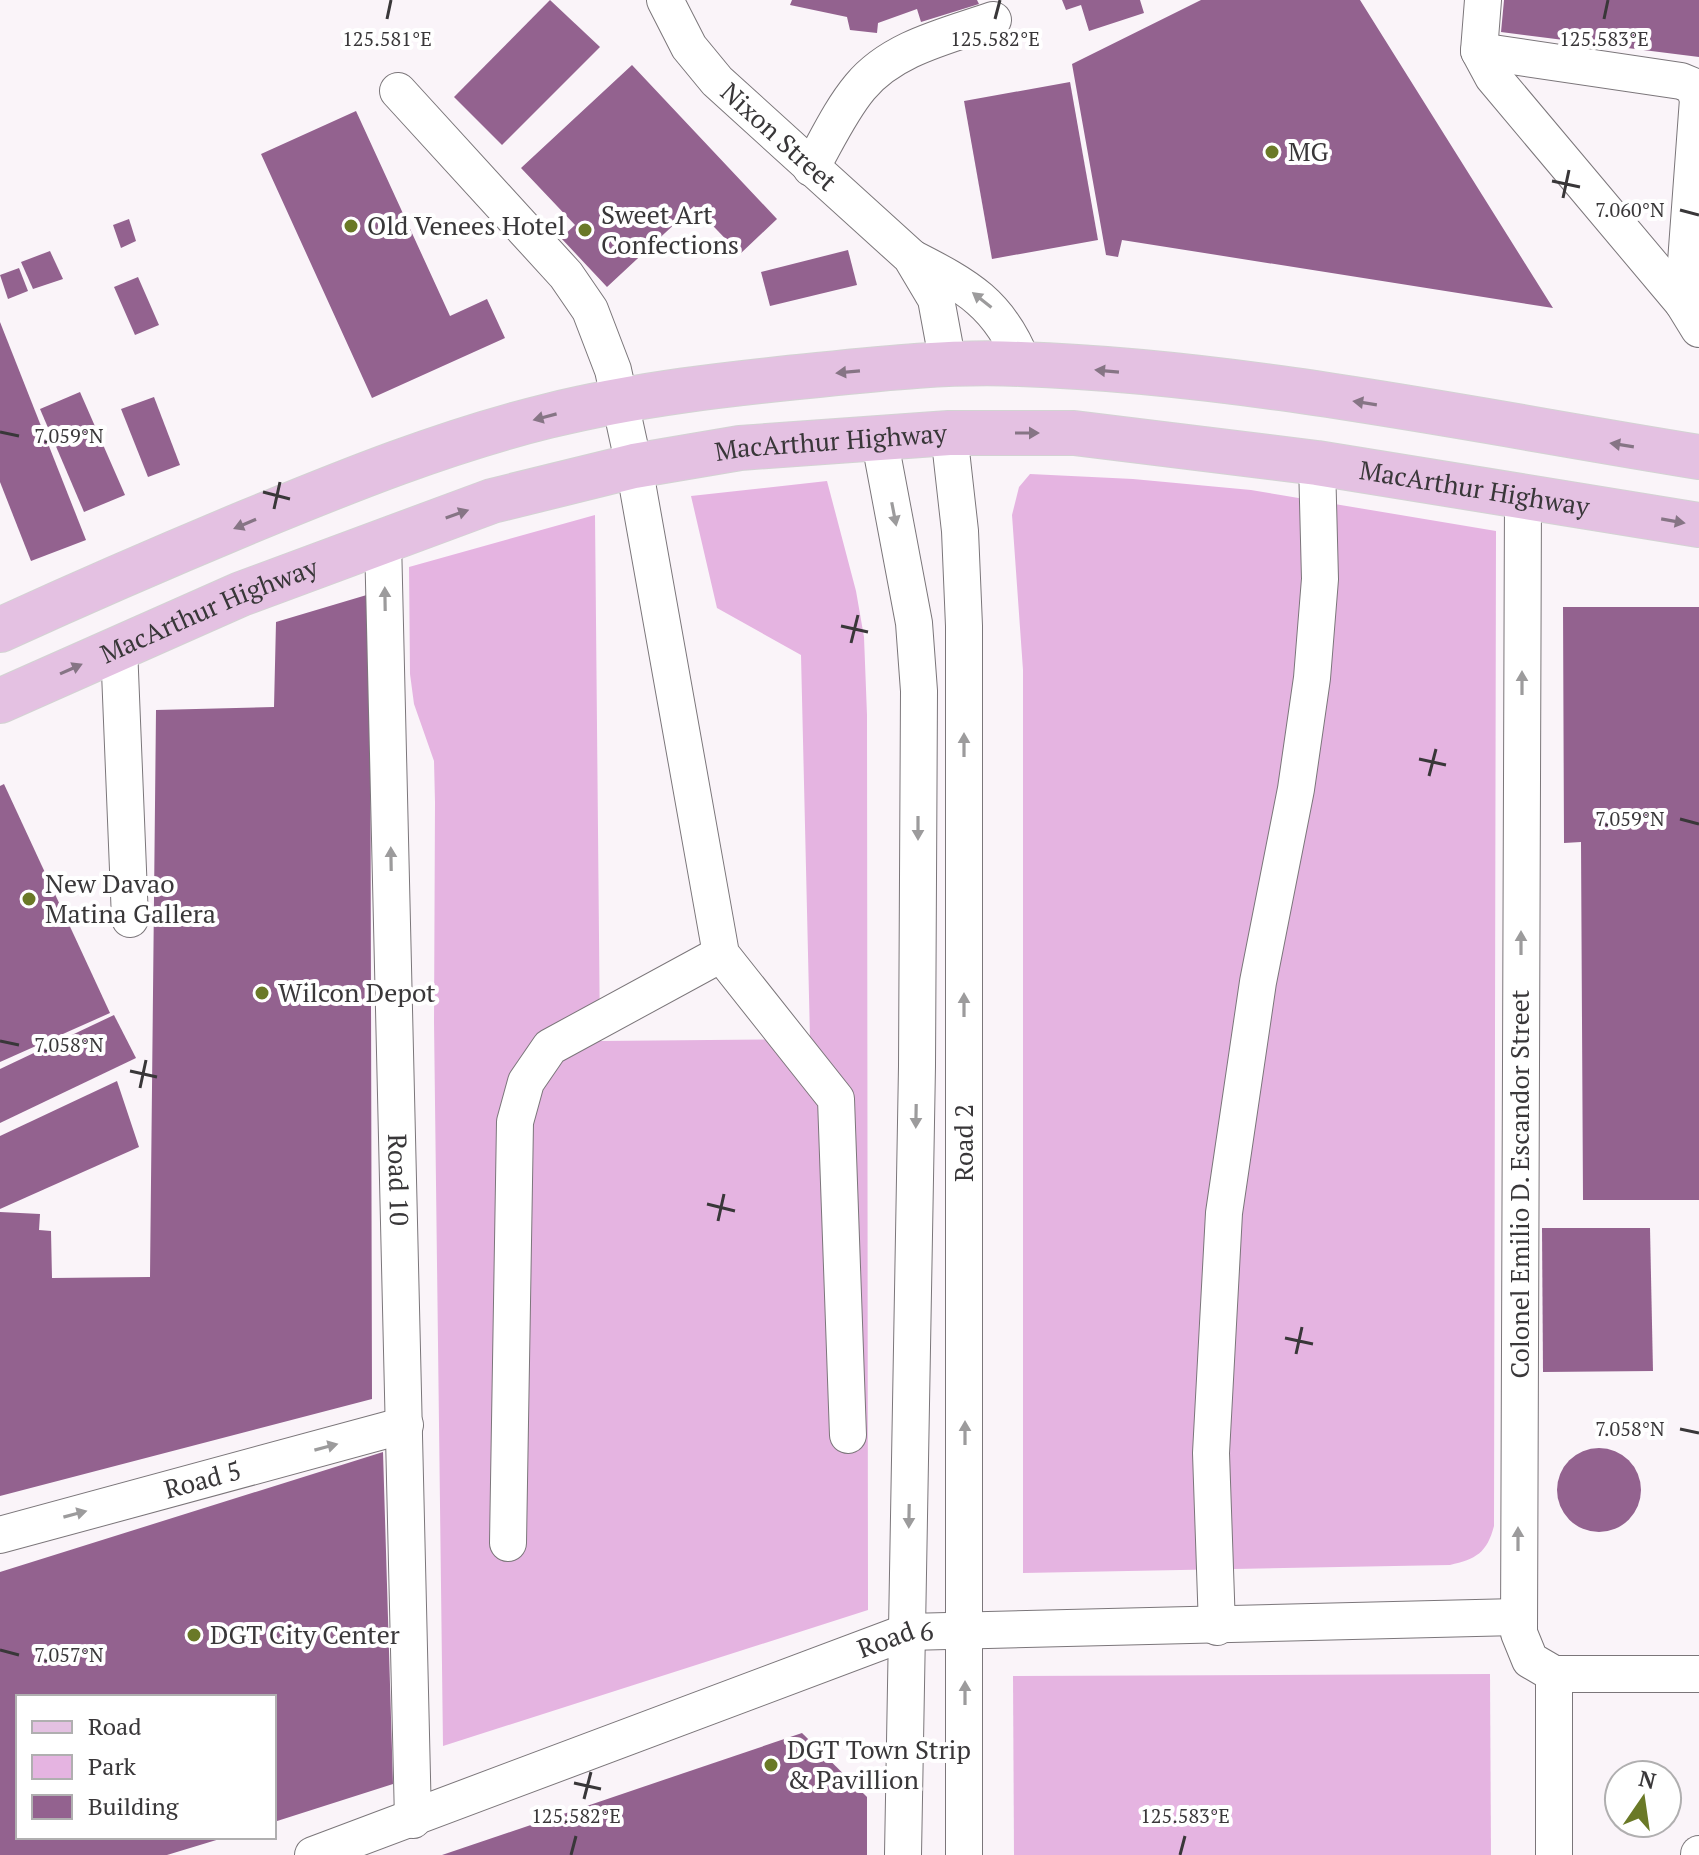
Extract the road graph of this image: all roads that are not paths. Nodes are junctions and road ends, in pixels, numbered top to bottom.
1 (665, 0) edge
2 (1483, 0) edge
3 (993, 20) dead end
4 (1479, 51) junction
5 (398, 91) dead end
6 (811, 168) junction
7 (911, 257) junction
8 (1691, 316) edge
9 (948, 364) junction
10 (1023, 364) junction
11 (621, 400) junction
12 (949, 433) junction
13 (879, 437) junction
14 (1699, 457) edge
15 (1317, 463) junction
16 (634, 466) junction
17 (1523, 496) junction
18 (1699, 525) edge
19 (383, 540) junction
20 (92, 587) junction
21 (0, 630) edge
22 (119, 647) junction
23 (0, 701) edge
24 (130, 919) dead end
25 (721, 954) junction
26 (917, 1066) junction
27 (964, 1066) junction
28 (405, 1425) junction
29 (848, 1435) dead end
30 (0, 1535) edge
31 (508, 1543) dead end
32 (1517, 1617) junction
33 (1217, 1627) junction
34 (965, 1630) junction
35 (907, 1632) junction
36 (1554, 1674) junction
37 (1699, 1674) edge
38 (413, 1820) junction
39 (313, 1855) edge
40 (903, 1855) edge
41 (964, 1855) edge
42 (1554, 1855) edge

1 - 6 street, Nixon Street
2 - 4 street
3 - 6 street
4 - 8 street
4 - 8 street
5 - 11 street
6 - 7 street, Nixon Street
7 - 9 street, Nixon Street
10 -> 7 street, Nixon Street
9 - 10 main road
9 -> 11 main road
14 -> 10 main road
11 - 16 street
11 -> 20 main road
12 - 13 main road, MacArthur Highway
12 -> 15 main road, MacArthur Highway
27 -> 12 street, Road 2
13 - 16 main road, MacArthur Highway
13 -> 26 street, Road 2
15 - 17 main road, MacArthur Highway
15 - 33 street
19 -> 16 main road, MacArthur Highway
16 - 25 street
17 -> 18 main road, MacArthur Highway
32 -> 17 street, Colonel Emilio D. Escandor Street
19 - 22 main road, MacArthur Highway
28 -> 19 street, Road 10
20 - 21 main road
20 - 22 main road
23 -> 22 main road, MacArthur Highway
22 - 24 street
25 - 29 street
25 - 31 street
26 - 27 street
26 -> 35 street, Road 2
34 -> 27 street, Road 2
30 -> 28 street, Road 5
28 - 38 street, Road 10
32 - 33 street, Road 6
32 - 36 street, Colonel Emilio D. Escandor Street
33 - 34 street, Road 6
34 - 35 street, Road 6
41 -> 34 street, Road 2
35 - 38 street, Road 6
35 - 40 street, Road 2
36 - 37 street
36 - 42 street
38 - 39 street, Road 6

